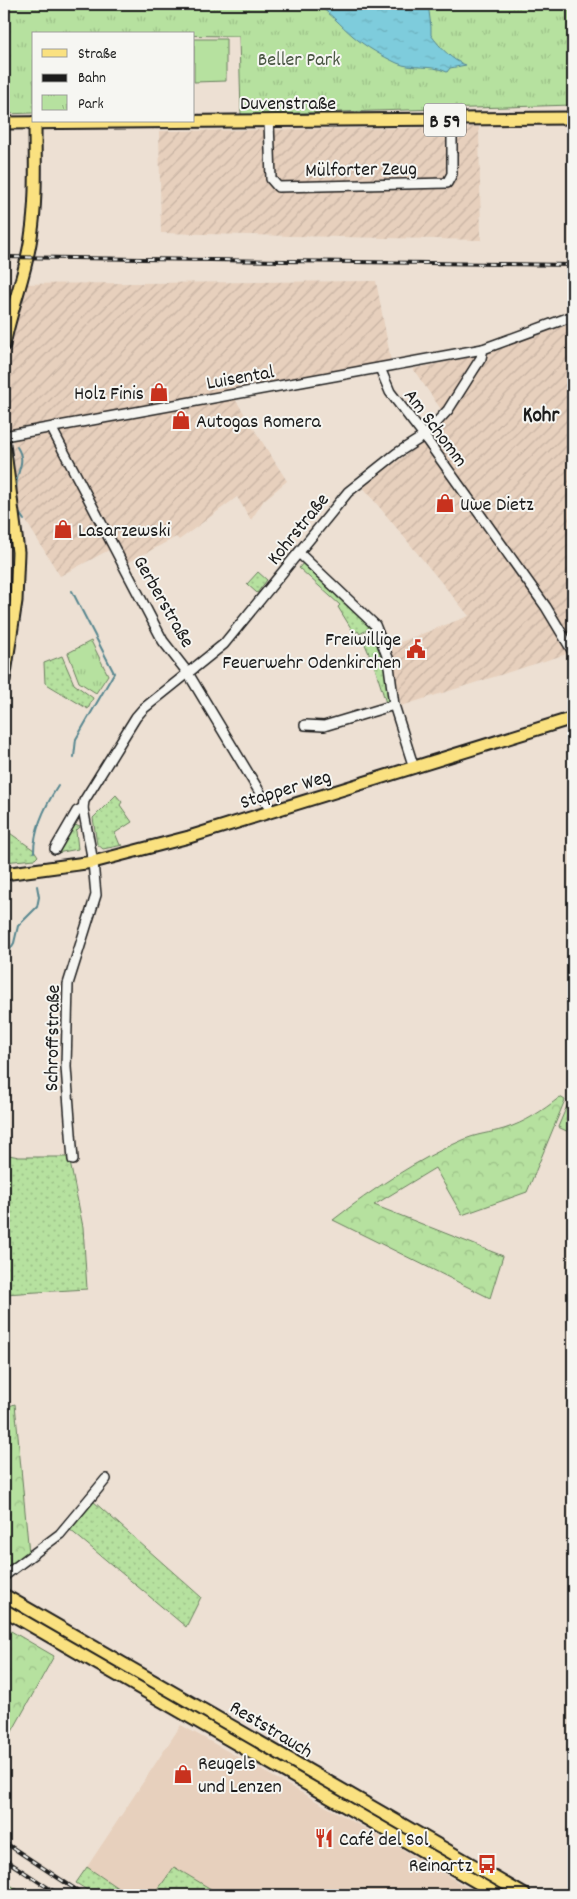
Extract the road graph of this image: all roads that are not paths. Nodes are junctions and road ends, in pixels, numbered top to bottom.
1 (573, 118) edge
2 (452, 120) junction
3 (195, 121) edge
4 (269, 121) junction
5 (35, 122) edge
6 (4, 123) edge
7 (573, 316) edge
8 (4, 345) edge
9 (483, 349) junction
10 (380, 368) junction
11 (52, 429) junction
12 (4, 436) edge
13 (424, 436) junction
14 (4, 444) edge
15 (299, 553) junction
16 (573, 652) edge
17 (188, 673) junction
18 (4, 680) edge
19 (394, 705) junction
20 (573, 718) edge
21 (305, 725) dead end
22 (414, 768) junction
23 (83, 808) junction
24 (271, 811) junction
25 (55, 850) dead end
26 (93, 862) junction
27 (4, 874) edge
28 (73, 1160) dead end
29 (106, 1479) dead end
30 (4, 1576) edge
31 (4, 1594) edge
32 (4, 1610) edge
33 (499, 1895) edge
34 (522, 1895) edge

1 - 2 main road, Duvenstraße / B 59
2 - 4 main road, Duvenstraße / B 59
2 - 4 street, Mülforter Zeug
3 - 4 main road, Duvenstraße / B 59
5 - 6 main road, Duvenstraße / B 59
5 - 8 main road
7 - 9 street
9 - 10 street, Luisental
9 - 13 street, Kohrstraße
10 - 11 street, Luisental
10 - 13 street, Am Schomm
11 - 12 street, Luisental
11 - 17 street, Gerberstraße
13 - 15 street, Kohrstraße
13 - 16 street, Am Schomm
14 - 18 main road
15 - 17 street, Kohrstraße
15 - 19 street
17 - 23 street, Kohrstraße
17 - 24 street, Gerberstraße
19 - 21 street
19 - 22 street
20 - 22 main road, Stapper Weg
22 - 24 main road, Stapper Weg
23 - 25 street, Kohrstraße
23 - 26 street
24 - 26 main road, Stapper Weg
26 - 27 main road, Stapper Weg
26 - 28 street, Schroffstraße
29 - 30 street
31 - 34 main road, Reststrauch
32 - 33 main road, Reststrauch

